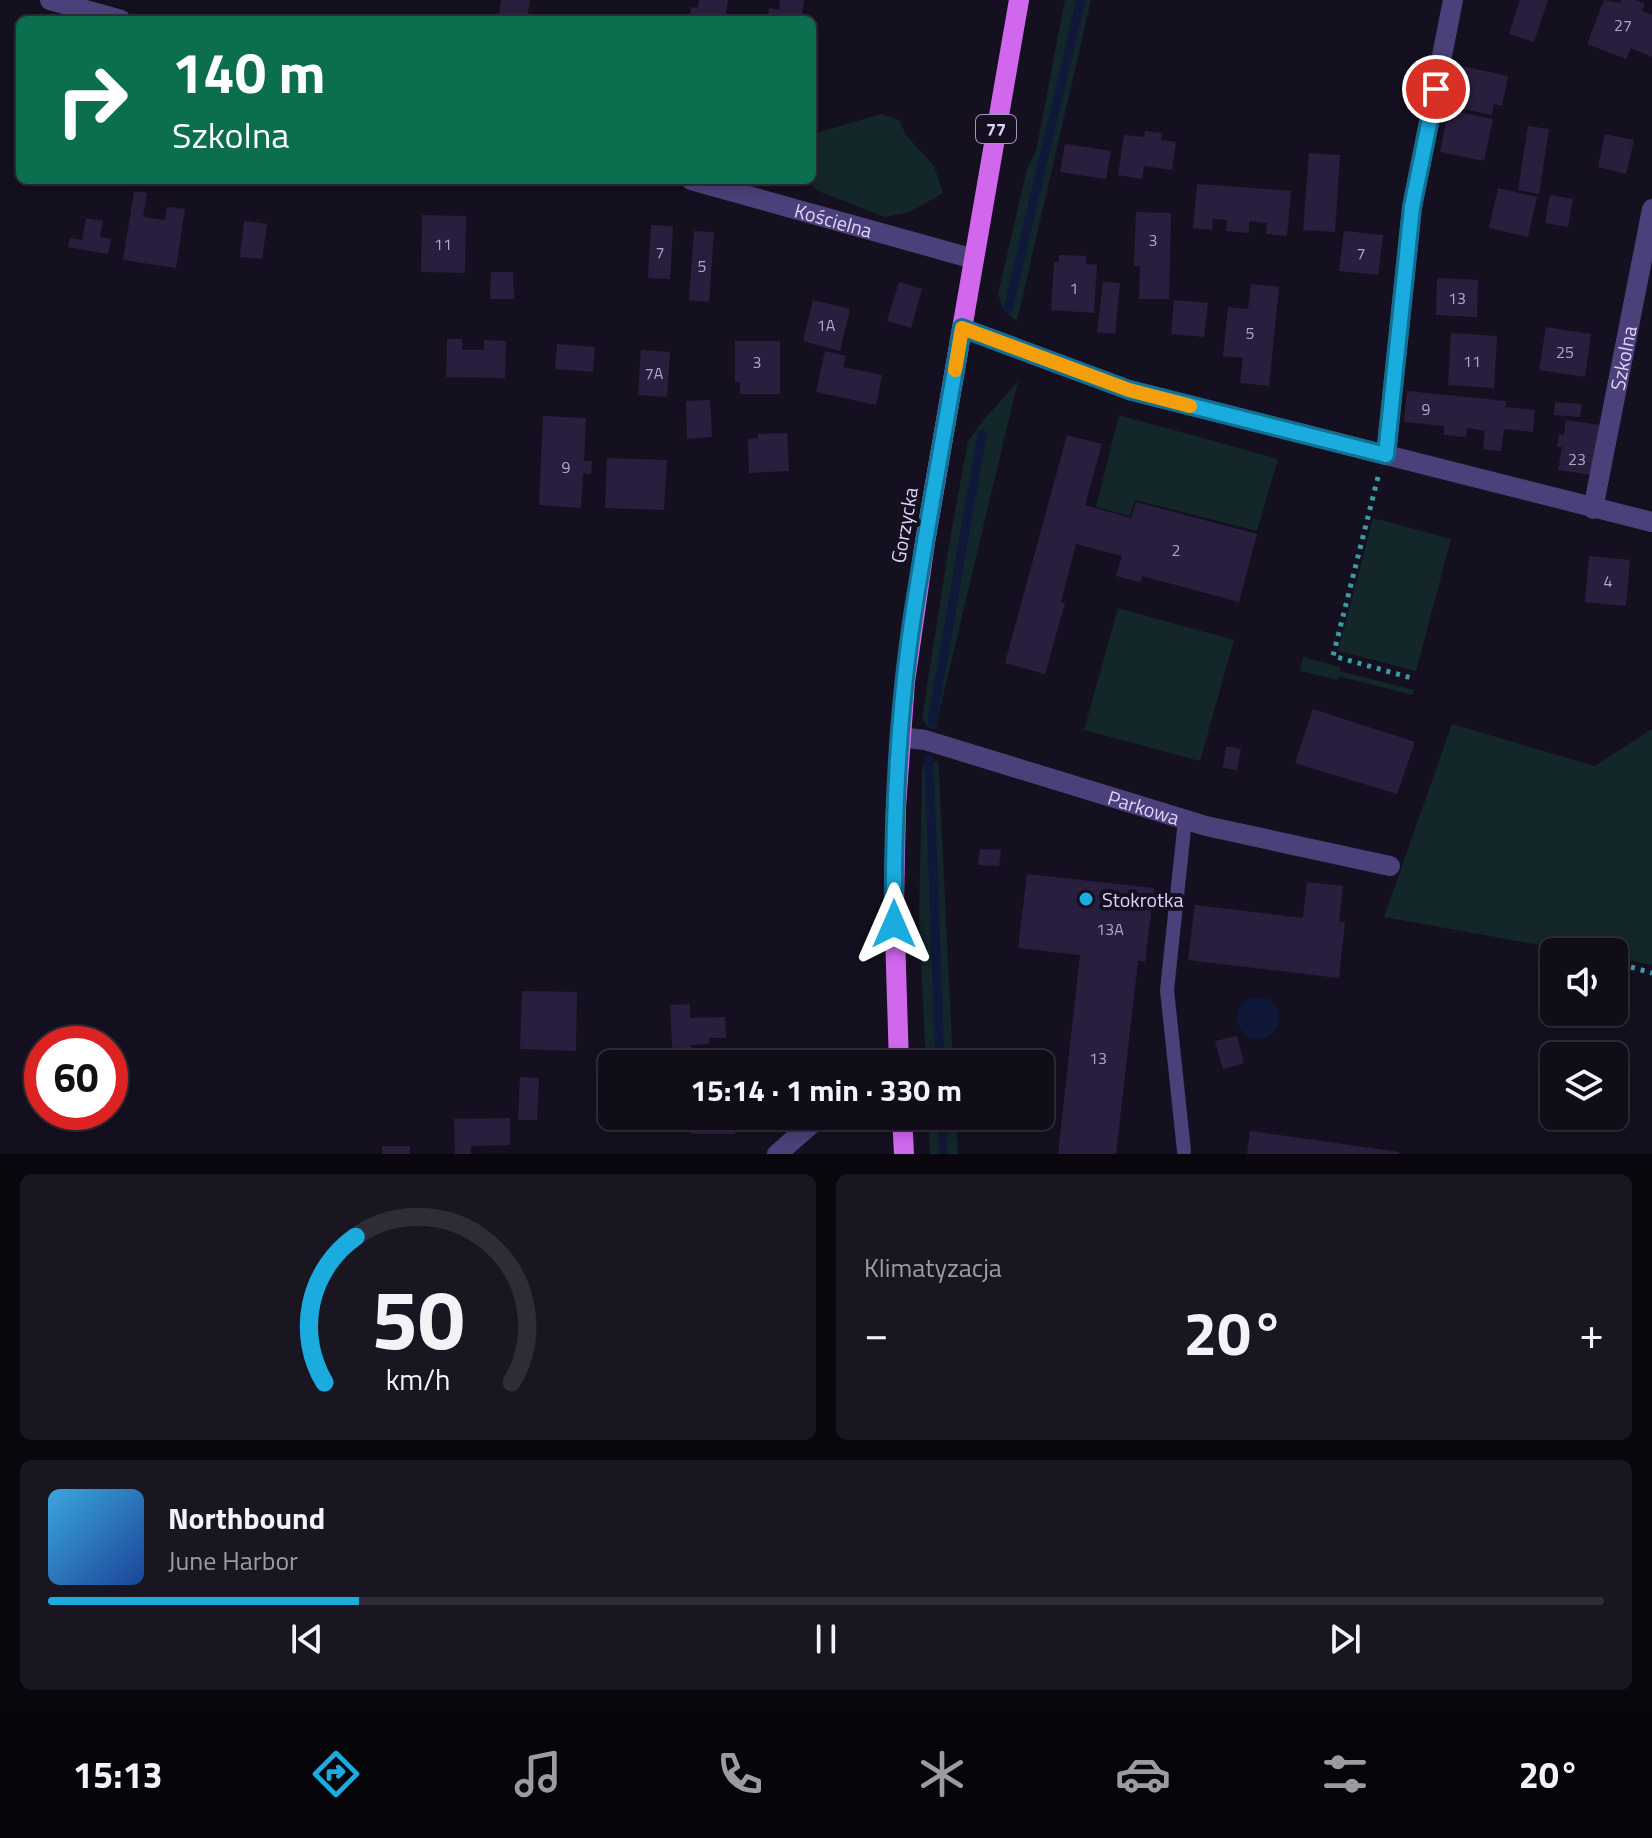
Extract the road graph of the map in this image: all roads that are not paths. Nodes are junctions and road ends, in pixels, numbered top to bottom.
1 (50, 0) edge
2 (1019, 0) edge
3 (1453, 0) edge
4 (107, 16) edge
5 (705, 184) edge
6 (1652, 209) edge
7 (974, 259) junction
8 (962, 328) junction
9 (1386, 455) junction
10 (1593, 509) junction
11 (1652, 522) edge
12 (900, 737) junction
13 (1185, 820) junction
14 (1390, 866) dead end
15 (899, 1050) edge
16 (805, 1130) edge
17 (903, 1130) edge
18 (1184, 1151) dead end
19 (777, 1154) edge
20 (904, 1154) edge

1 - 4 street
2 - 7 main road, Gorzycka / 77
3 - 9 street
5 - 7 street, Kościelna
6 - 10 street, Szkolna
7 - 8 main road, Gorzycka / 77
8 - 9 street
8 - 12 main road, Gorzycka / 77
9 - 10 street
10 - 11 street
12 - 13 street, Parkowa
12 - 15 main road, Gorzycka / 77
13 - 14 street, Parkowa
13 - 18 lane
16 - 19 street
17 - 20 main road

